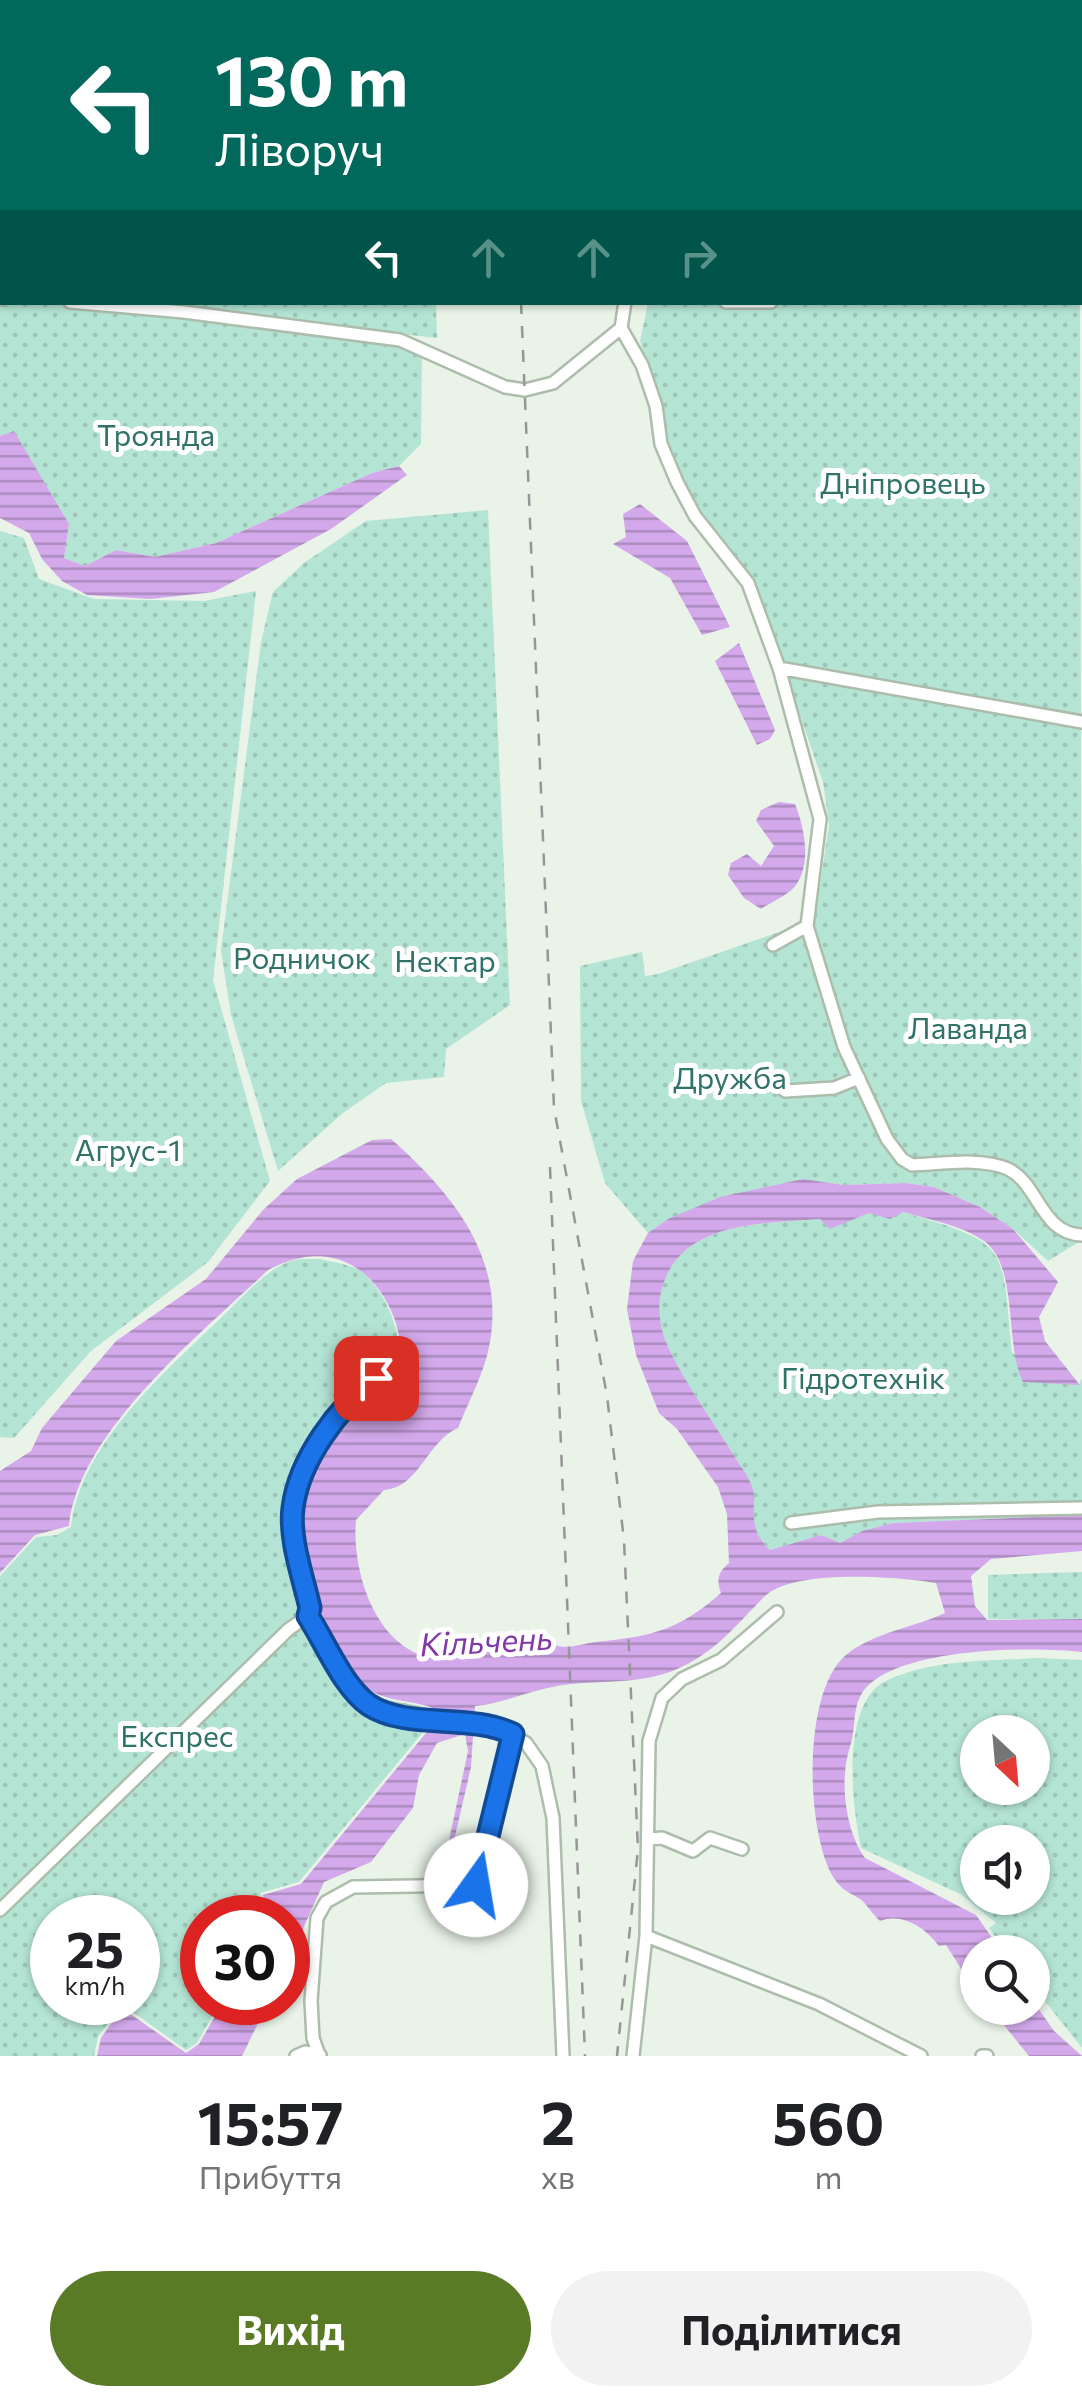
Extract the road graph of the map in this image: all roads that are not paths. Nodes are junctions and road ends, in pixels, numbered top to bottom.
1 (104, 305) edge
2 (625, 305) edge
3 (621, 328) junction
4 (778, 668) junction
5 (1082, 722) edge
6 (807, 926) junction
7 (773, 945) dead end
8 (860, 1078) junction
9 (785, 1091) dead end
10 (1082, 1235) edge
11 (376, 1378) dead end
12 (1082, 1508) edge
13 (791, 1522) dead end
14 (777, 1612) dead end
15 (308, 1616) junction
16 (513, 1734) junction
17 (650, 1839) junction
18 (742, 1849) dead end
19 (0, 1910) edge
20 (646, 1936) junction
21 (321, 2055) edge
22 (296, 2056) edge
23 (563, 2056) edge
24 (633, 2056) edge
25 (920, 2056) edge

1 - 3 street
2 - 3 street
3 - 4 street
4 - 5 street
4 - 6 street
6 - 7 street
6 - 8 street
8 - 9 street
8 - 10 street
11 - 15 street
12 - 13 street
14 - 17 street
15 - 16 street
15 - 19 street
16 - 21 street
16 - 23 street
17 - 18 street
17 - 20 street
20 - 24 street
20 - 25 street
21 - 22 street

